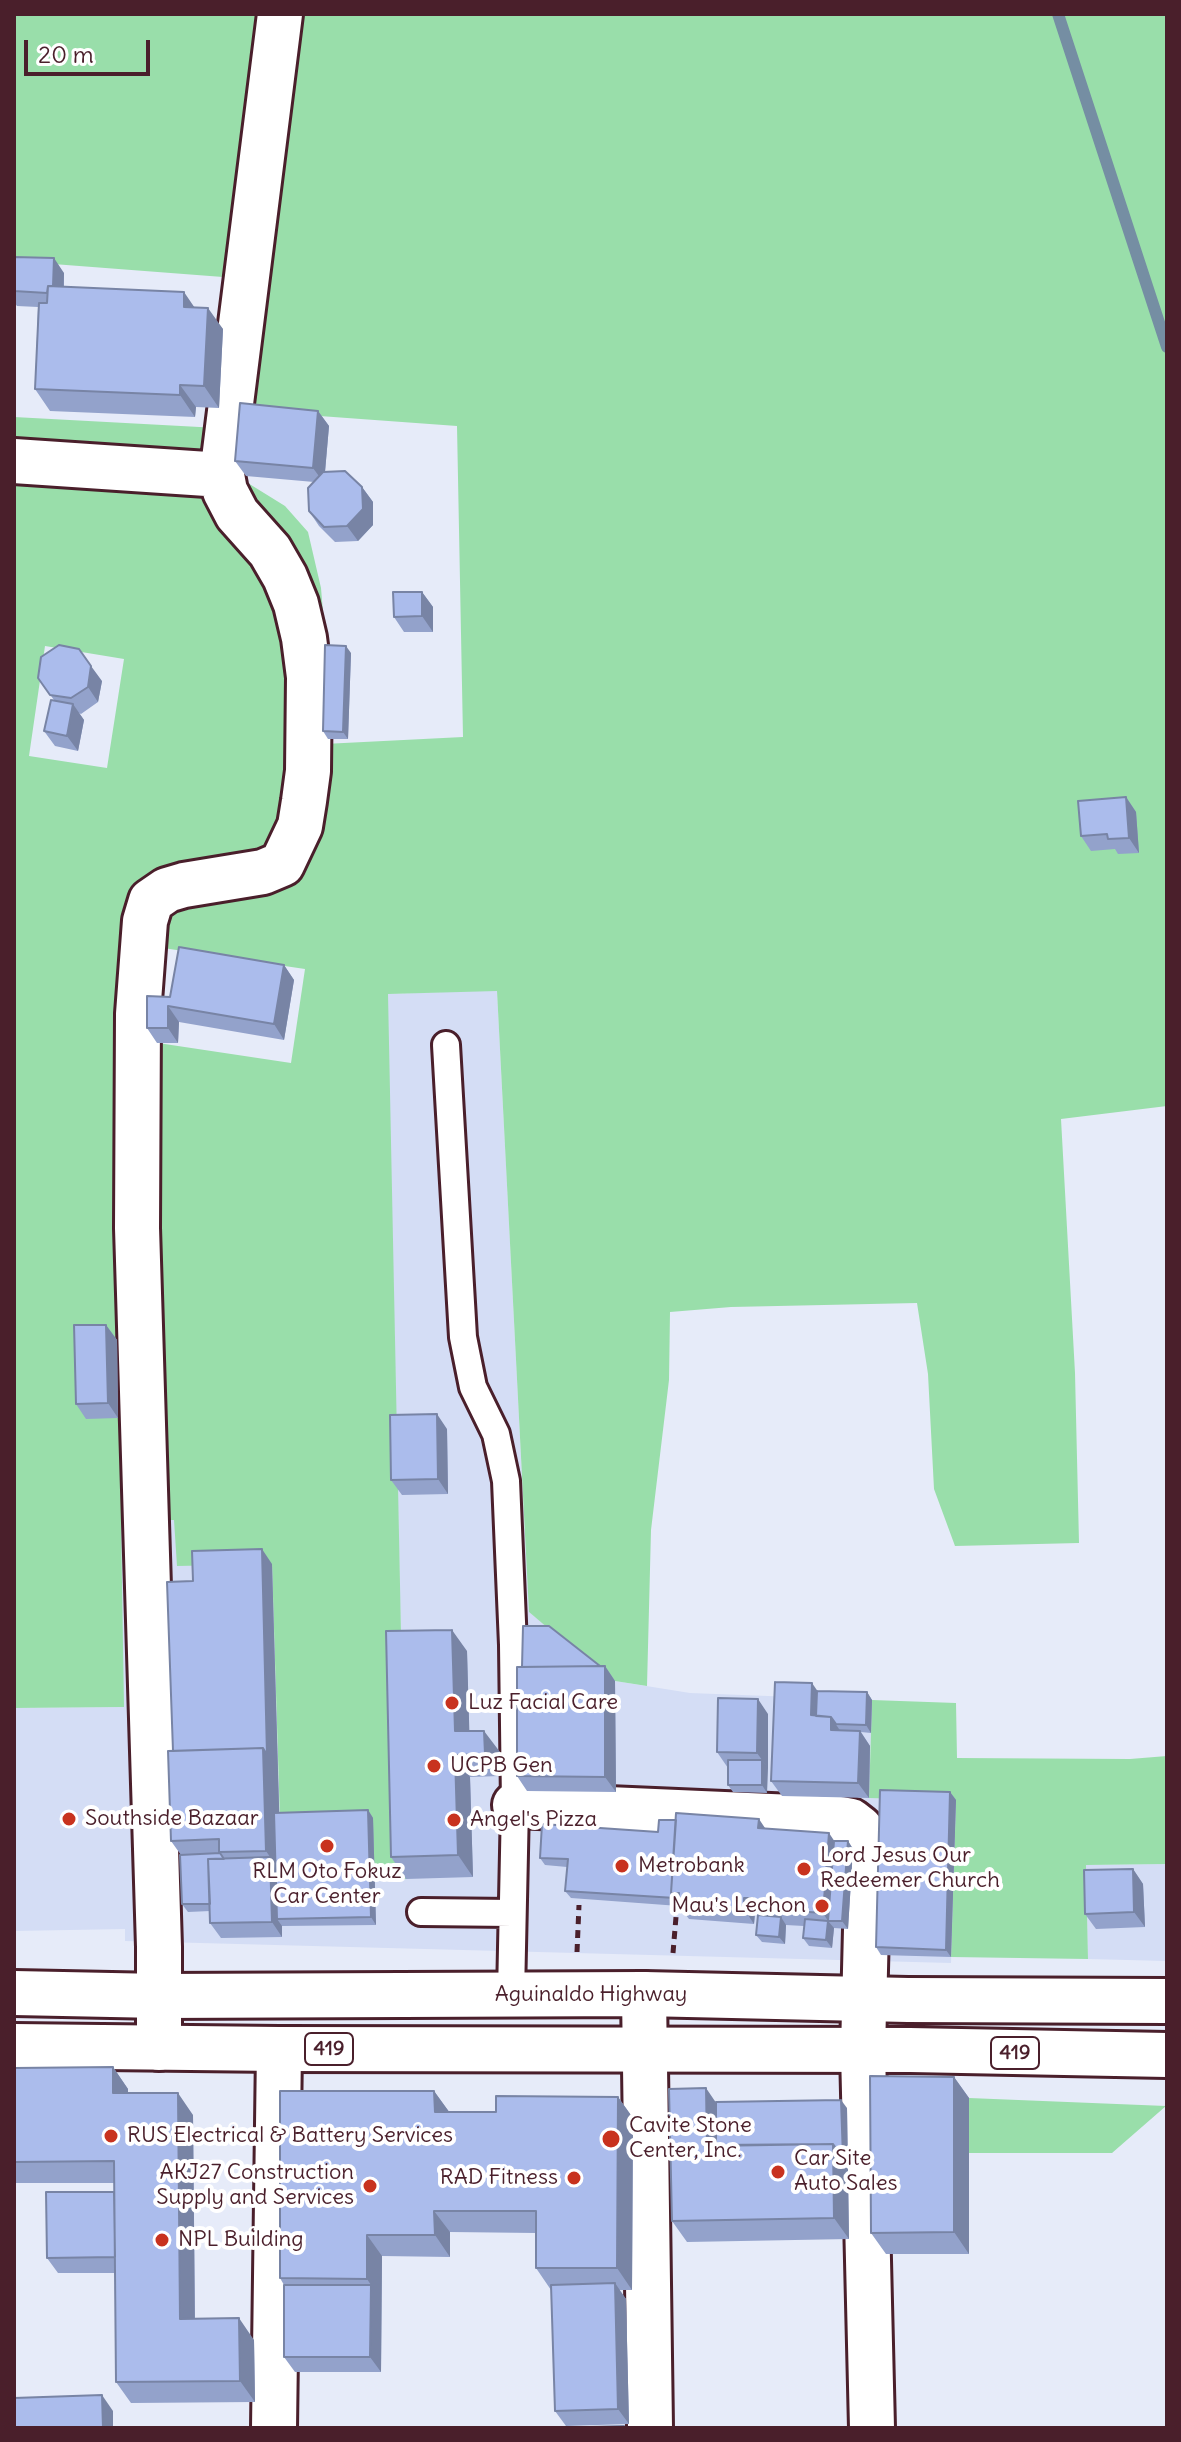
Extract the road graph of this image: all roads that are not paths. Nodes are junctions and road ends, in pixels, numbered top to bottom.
1 (280, 14) edge
2 (14, 461) edge
3 (222, 475) junction
4 (446, 1045) dead end
5 (515, 1805) junction
6 (421, 1912) dead end
7 (512, 1913) junction
8 (658, 1978) junction
9 (14, 1993) edge
10 (511, 1995) junction
11 (160, 1996) junction
12 (863, 1998) junction
13 (1167, 2001) edge
14 (14, 2046) edge
15 (159, 2048) junction
16 (279, 2049) junction
17 (645, 2049) junction
18 (863, 2051) junction
19 (1167, 2055) edge
20 (274, 2428) edge
21 (650, 2428) edge
22 (872, 2428) edge

1 - 3 main road
2 - 3 main road
3 - 11 main road
4 - 5 lane
5 - 7 lane
5 - 12 main road
6 - 7 lane
7 - 10 lane
8 - 10 main road, Aguinaldo Highway
8 - 12 main road, Aguinaldo Highway
8 - 17 main road
9 - 11 main road, Aguinaldo Highway
10 - 11 main road, Aguinaldo Highway
11 - 15 main road
12 - 13 main road, Aguinaldo Highway
12 - 18 main road
14 - 15 main road, 419
15 - 16 main road, 419
16 - 17 main road, 419
16 - 20 main road
17 - 18 main road, 419
17 - 21 main road
18 - 19 main road, 419
18 - 22 main road

